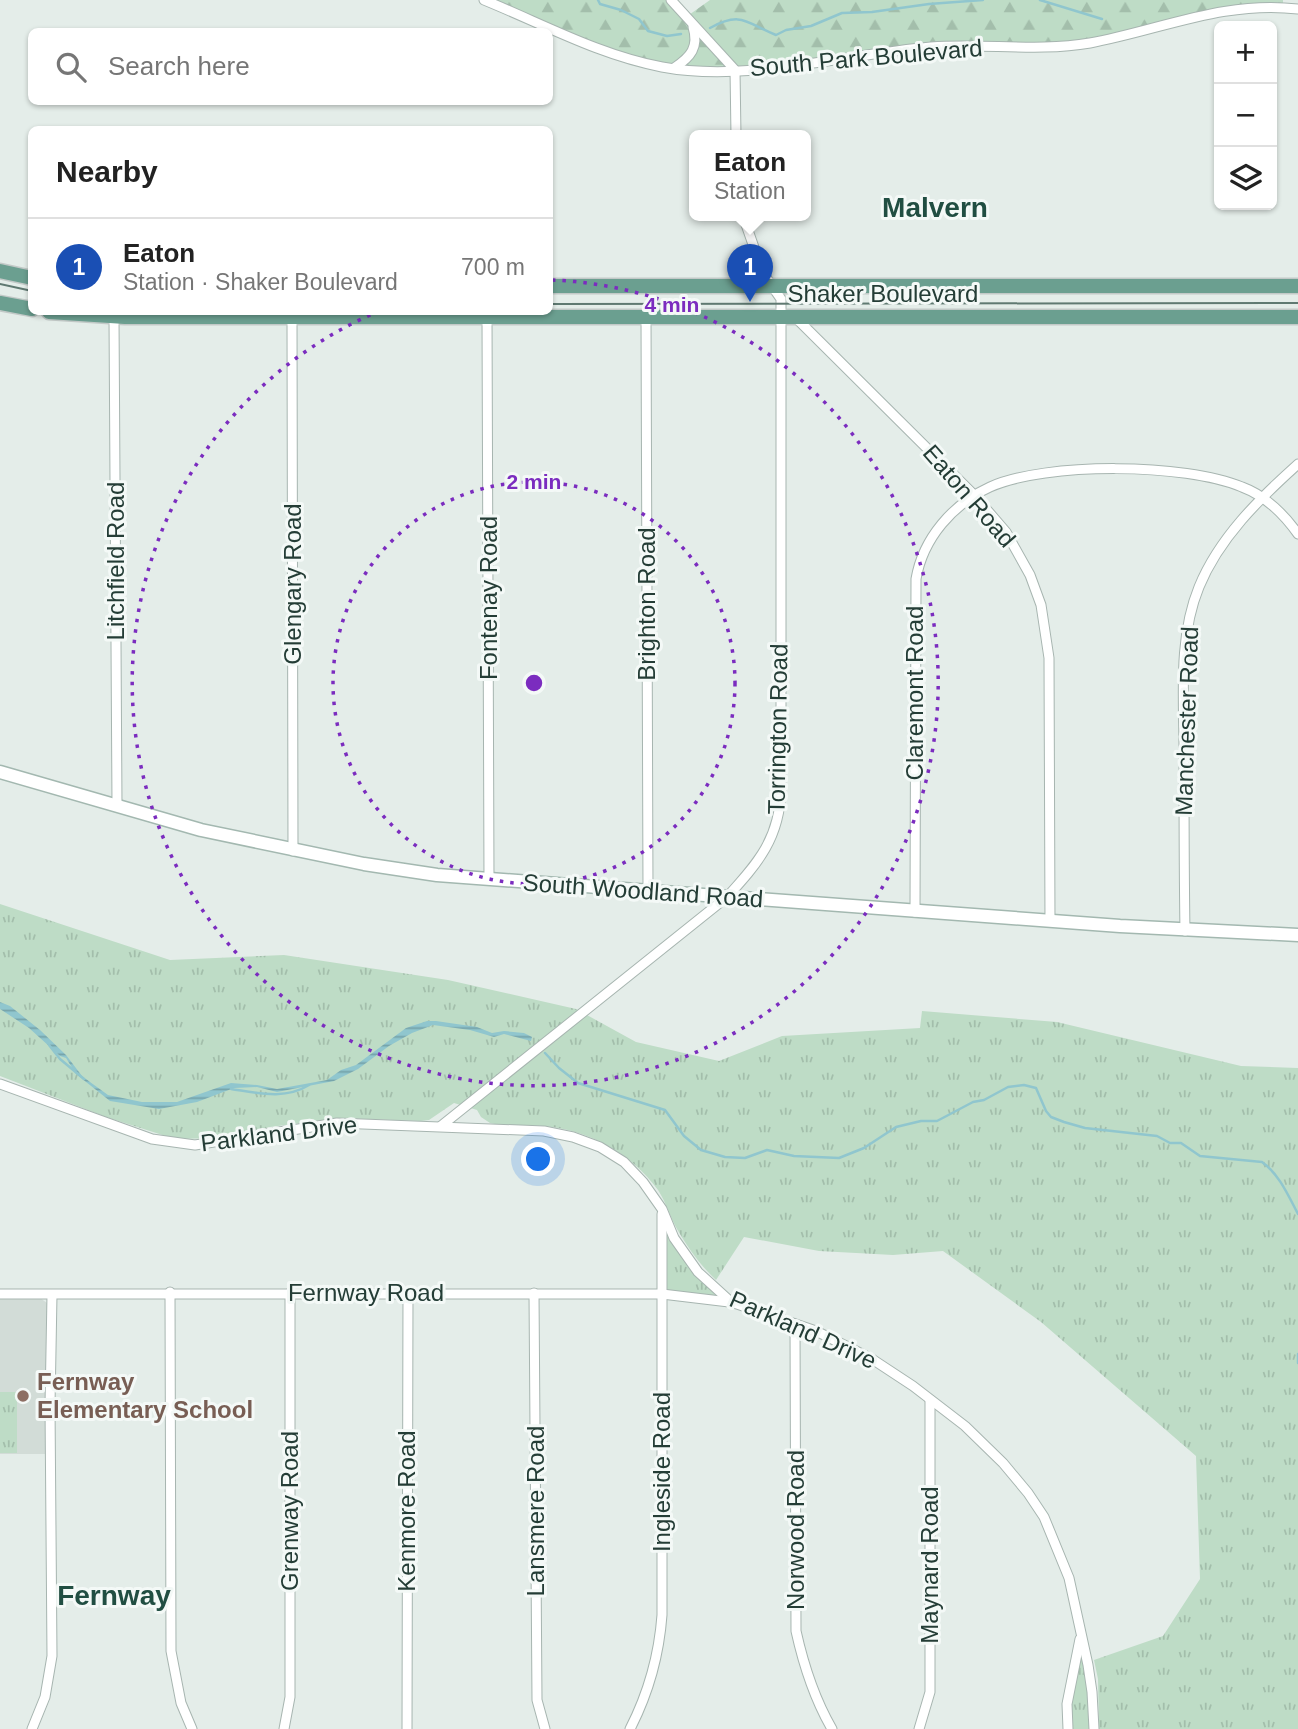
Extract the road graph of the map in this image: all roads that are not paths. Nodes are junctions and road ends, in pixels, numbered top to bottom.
1 (484, 0) edge
2 (671, 0) edge
3 (1298, 9) edge
4 (693, 25) junction
5 (548, 28) edge
6 (553, 30) edge
7 (674, 68) junction
8 (735, 70) junction
9 (736, 130) edge
10 (745, 221) edge
11 (0, 271) edge
12 (28, 277) edge
13 (553, 286) edge
14 (773, 286) junction
15 (1298, 286) edge
16 (0, 303) edge
17 (28, 308) edge
18 (786, 313) junction
19 (88, 315) edge
20 (114, 317) junction
21 (292, 317) junction
22 (487, 317) junction
23 (646, 317) junction
24 (1298, 317) edge
25 (1298, 464) edge
26 (975, 496) junction
27 (1263, 498) junction
28 (1298, 534) edge
29 (0, 772) edge
30 (117, 805) junction
31 (293, 851) junction
32 (489, 879) junction
33 (648, 891) junction
34 (727, 897) junction
35 (915, 912) junction
36 (1050, 921) junction
37 (1185, 931) junction
38 (1298, 935) edge
39 (0, 1084) edge
40 (442, 1126) junction
41 (662, 1209) junction
42 (170, 1292) junction
43 (408, 1292) junction
44 (290, 1293) junction
45 (534, 1293) junction
46 (0, 1294) edge
47 (52, 1294) junction
48 (662, 1294) junction
49 (731, 1302) junction
50 (795, 1324) junction
51 (930, 1400) junction
52 (1081, 1637) junction
53 (32, 1729) edge
54 (192, 1729) edge
55 (284, 1729) edge
56 (407, 1729) edge
57 (545, 1729) edge
58 (630, 1729) edge
59 (832, 1729) edge
60 (919, 1729) edge
61 (1068, 1729) edge
62 (1094, 1729) edge

1 - 5 street, South Park Boulevard
2 - 4 street
3 - 8 street, South Park Boulevard
4 - 7 street
4 - 8 street
6 - 7 street, South Park Boulevard
7 - 8 street, South Park Boulevard
8 - 9 street
10 - 14 street, Eaton Road
11 - 12 main road
13 - 14 main road, Shaker Boulevard
14 - 15 main road, Shaker Boulevard
14 - 18 street, Eaton Road
16 - 17 main road
18 - 23 main road, Shaker Boulevard
18 - 24 main road, Shaker Boulevard
18 - 26 street, Eaton Road
18 - 34 street, Torrington Road
19 - 20 main road, Shaker Boulevard
20 - 21 main road, Shaker Boulevard
20 - 30 street, Litchfield Road
21 - 22 main road, Shaker Boulevard
21 - 31 street, Glengary Road
22 - 23 main road, Shaker Boulevard
22 - 32 street, Fontenay Road
23 - 33 street, Brighton Road
25 - 27 street, Manchester Road
26 - 27 street, Claremont Road
26 - 35 street, Claremont Road
26 - 36 street, Eaton Road
27 - 28 street, Claremont Road
27 - 37 street, Manchester Road
29 - 30 street, South Woodland Road
30 - 31 street, South Woodland Road
31 - 32 street, South Woodland Road
32 - 33 street, South Woodland Road
33 - 34 street, South Woodland Road
34 - 35 street, South Woodland Road
34 - 40 street, Torrington Road
35 - 36 street, South Woodland Road
36 - 37 street, South Woodland Road
37 - 38 street, South Woodland Road
39 - 40 street, Parkland Drive
40 - 41 street, Parkland Drive
41 - 48 street, Ingleside Road
41 - 49 street, Parkland Drive
42 - 44 street, Fernway Road
42 - 47 street, Fernway Road
42 - 54 street
43 - 44 street, Fernway Road
43 - 45 street, Fernway Road
43 - 56 street, Kenmore Road
44 - 55 street, Grenway Road
45 - 48 street, Fernway Road
45 - 57 street, Lansmere Road
46 - 47 street, Fernway Road
47 - 53 street
48 - 49 street, Fernway Road
48 - 58 street, Ingleside Road
49 - 50 street, Parkland Drive
50 - 51 street, Parkland Drive
50 - 59 street, Norwood Road
51 - 52 street, Parkland Drive
51 - 60 street, Maynard Road
52 - 61 street, Parkland Drive
52 - 62 street, Parkland Drive

